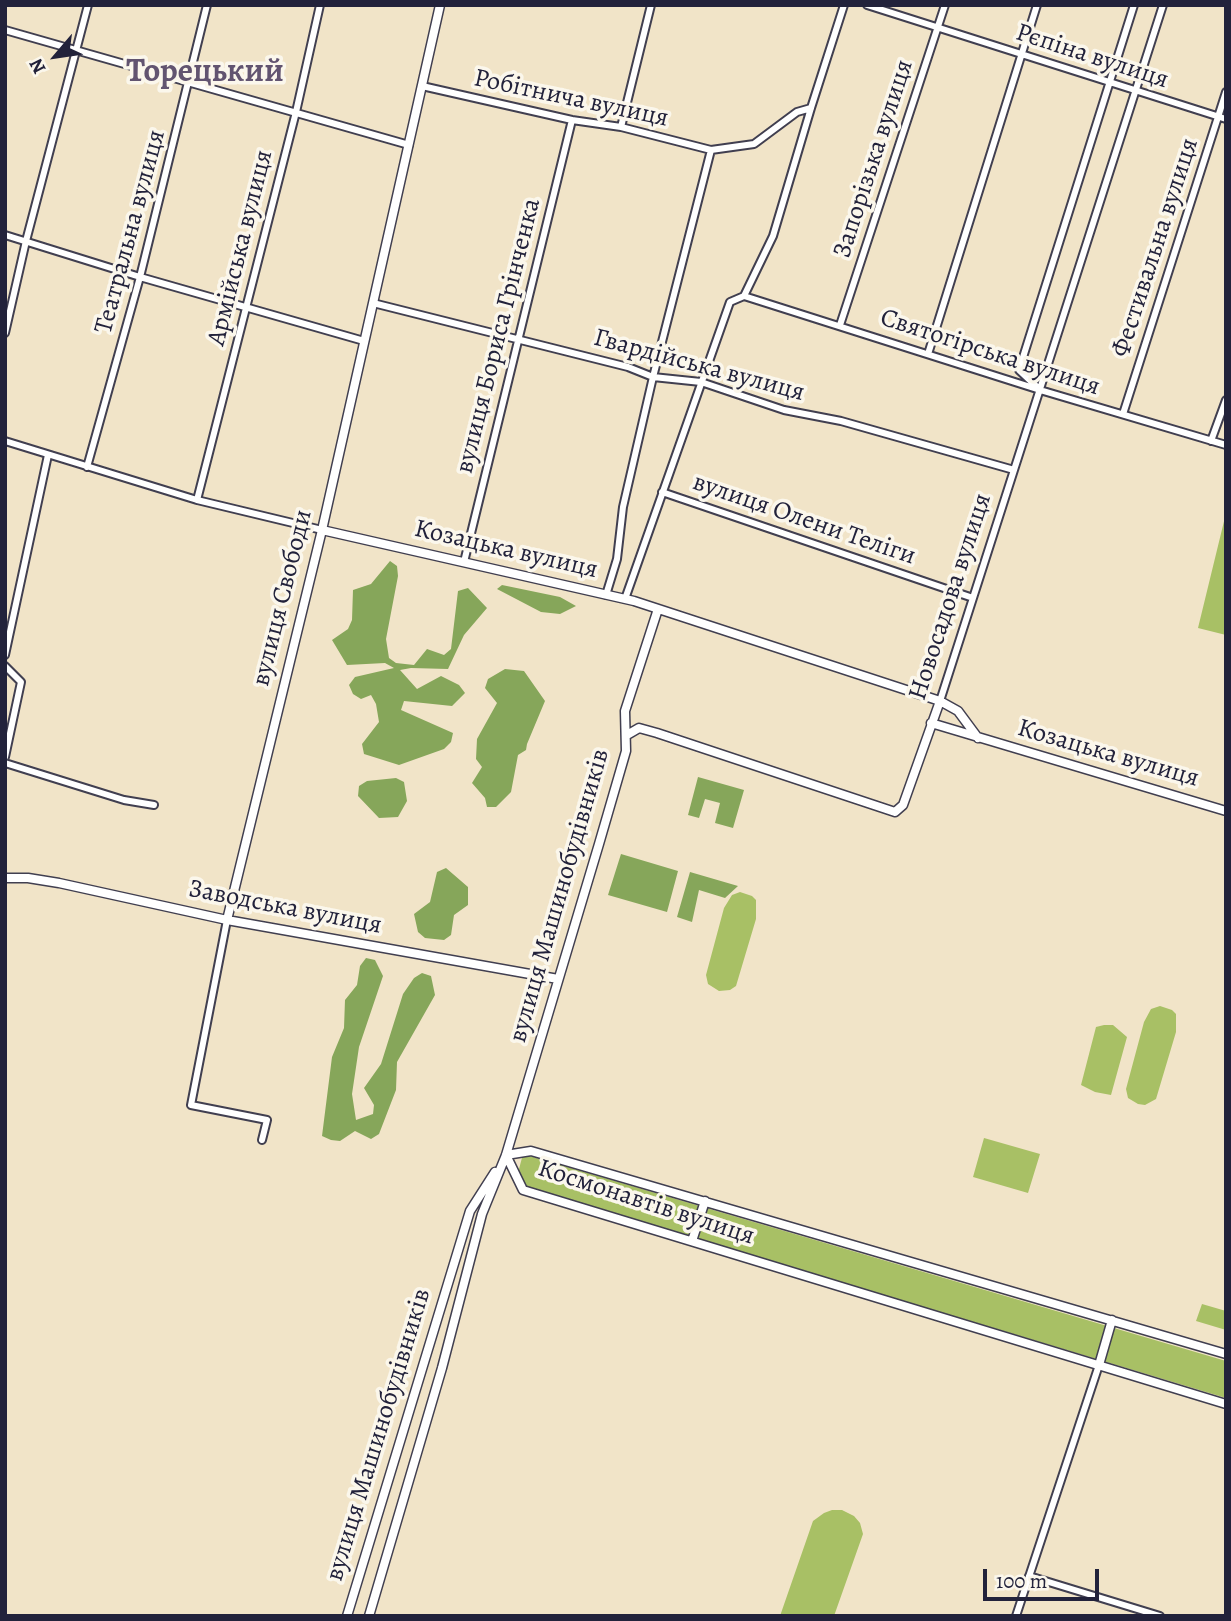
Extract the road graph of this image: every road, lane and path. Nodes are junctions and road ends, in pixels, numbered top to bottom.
1 (88, 5) edge
2 (207, 5) edge
3 (320, 5) edge
4 (440, 5) edge
5 (651, 5) edge
6 (844, 5) edge
7 (867, 5) edge
8 (945, 5) edge
9 (1037, 5) edge
10 (1134, 5) edge
11 (1163, 5) edge
12 (938, 28) junction
13 (5, 30) edge
14 (78, 51) junction
15 (1022, 55) junction
16 (190, 82) junction
17 (1108, 82) junction
18 (422, 86) junction
19 (1136, 91) junction
20 (1226, 93) edge
21 (810, 108) junction
22 (296, 112) junction
23 (1222, 118) edge
24 (572, 120) junction
25 (621, 127) junction
26 (409, 145) junction
27 (711, 150) junction
28 (5, 235) edge
29 (26, 241) junction
30 (140, 277) junction
31 (744, 296) junction
32 (373, 303) junction
33 (246, 308) junction
34 (840, 325) junction
35 (5, 333) edge
36 (517, 339) junction
37 (364, 341) junction
38 (928, 354) junction
39 (653, 377) junction
40 (701, 382) junction
41 (1040, 390) junction
42 (1226, 400) edge
43 (1123, 414) junction
44 (5, 441) edge
45 (1211, 441) junction
46 (1226, 445) edge
47 (48, 454) junction
48 (87, 467) junction
49 (1014, 470) junction
50 (662, 492) junction
51 (197, 500) junction
52 (322, 530) junction
53 (464, 562) junction
54 (606, 595) junction
55 (973, 598) junction
56 (625, 599) junction
57 (5, 606) edge
58 (16, 607) junction
59 (658, 609) junction
60 (5, 655) edge
61 (5, 666) edge
62 (940, 701) junction
63 (932, 723) junction
64 (627, 735) junction
65 (978, 738) junction
66 (5, 757) edge
67 (5, 763) edge
68 (154, 805) dead end
69 (1226, 811) edge
70 (5, 878) edge
71 (227, 920) junction
72 (558, 979) junction
73 (262, 1139) dead end
74 (506, 1155) junction
75 (705, 1201) junction
76 (692, 1241) junction
77 (1112, 1320) junction
78 (1226, 1354) edge
79 (1099, 1365) junction
80 (1226, 1404) edge
81 (1029, 1576) junction
82 (347, 1616) edge
83 (369, 1616) edge
84 (1016, 1616) edge
85 (1160, 1616) edge

1 - 14 street
2 - 16 street, Театральна вулиця
3 - 22 street, Армійська вулиця
4 - 18 street, вулиця Свободи
5 - 25 street
6 - 21 street
7 - 12 street, Рєпіна вулиця
8 - 12 street, Запорізька вулиця
9 - 15 street
10 - 17 street
11 - 19 street, Новосадова вулиця
12 - 15 street, Рєпіна вулиця
12 - 34 street, Запорізька вулиця
13 - 14 street
14 - 16 street
14 - 29 street
15 - 17 street, Рєпіна вулиця
15 - 38 street
16 - 22 street
16 - 30 street, Театральна вулиця
17 - 19 street, Рєпіна вулиця
17 - 41 street
18 - 24 street, Робітнича вулиця
18 - 26 street, вулиця Свободи
19 - 23 street, Рєпіна вулиця
19 - 41 street, Новосадова вулиця
20 - 23 street, Фестивальна вулиця
21 - 27 street
21 - 31 street
22 - 26 street
22 - 33 street, Армійська вулиця
23 - 43 street, Фестивальна вулиця
24 - 25 street, Робітнича вулиця
24 - 36 street, вулиця Бориса Грінченка
25 - 27 street, Робітнича вулиця
26 - 32 street, вулиця Свободи
27 - 39 street
28 - 29 street
29 - 30 street
29 - 35 street
30 - 33 street
30 - 48 street, Театральна вулиця
31 - 34 street, Святогірська вулиця
31 - 40 street
32 - 36 street, Гвардійська вулиця
32 - 37 street, вулиця Свободи
33 - 37 street
33 - 51 street, Армійська вулиця
34 - 38 street, Святогірська вулиця
36 - 39 street, Гвардійська вулиця
36 - 53 street, вулиця Бориса Грінченка
37 - 52 street, вулиця Свободи
38 - 41 street, Святогірська вулиця
39 - 40 street, Гвардійська вулиця
39 - 54 street
40 - 49 street, Гвардійська вулиця
40 - 50 street
41 - 43 street, Святогірська вулиця
41 - 49 street, Новосадова вулиця
42 - 45 street
43 - 45 street, Святогірська вулиця
44 - 47 street, Козацька вулиця
45 - 46 street, Святогірська вулиця
47 - 48 street, Козацька вулиця
47 - 58 street
48 - 51 street, Козацька вулиця
49 - 55 street, Новосадова вулиця
50 - 55 street, вулиця Олени Теліги
50 - 56 street
51 - 52 street, Козацька вулиця
52 - 53 street, Козацька вулиця
52 - 71 street, вулиця Свободи
53 - 54 street, Козацька вулиця
54 - 56 street, Козацька вулиця
55 - 62 street, Новосадова вулиця
56 - 59 street, Козацька вулиця
57 - 58 street
58 - 60 street
59 - 62 street, Козацька вулиця
59 - 64 street, вулиця Машинобудівників
61 - 66 street
62 - 63 street, Новосадова вулиця
62 - 65 street, Козацька вулиця
63 - 64 street, Новосадова вулиця
63 - 65 street, Козацька вулиця
64 - 72 street, вулиця Машинобудівників
65 - 69 street, Козацька вулиця
67 - 68 street
70 - 71 street, Заводська вулиця
71 - 72 street, Заводська вулиця
71 - 73 street, вулиця Свободи
72 - 74 street, вулиця Машинобудівників
74 - 75 street, Космонавтів вулиця
74 - 76 street, Космонавтів вулиця
74 - 82 street, вулиця Машинобудівників
74 - 83 street, вулиця Машинобудівників
75 - 76 street
75 - 77 street, Космонавтів вулиця
76 - 79 street, Космонавтів вулиця
77 - 78 street, Космонавтів вулиця
77 - 79 street
79 - 80 street, Космонавтів вулиця
79 - 81 street
81 - 84 street
81 - 85 street

